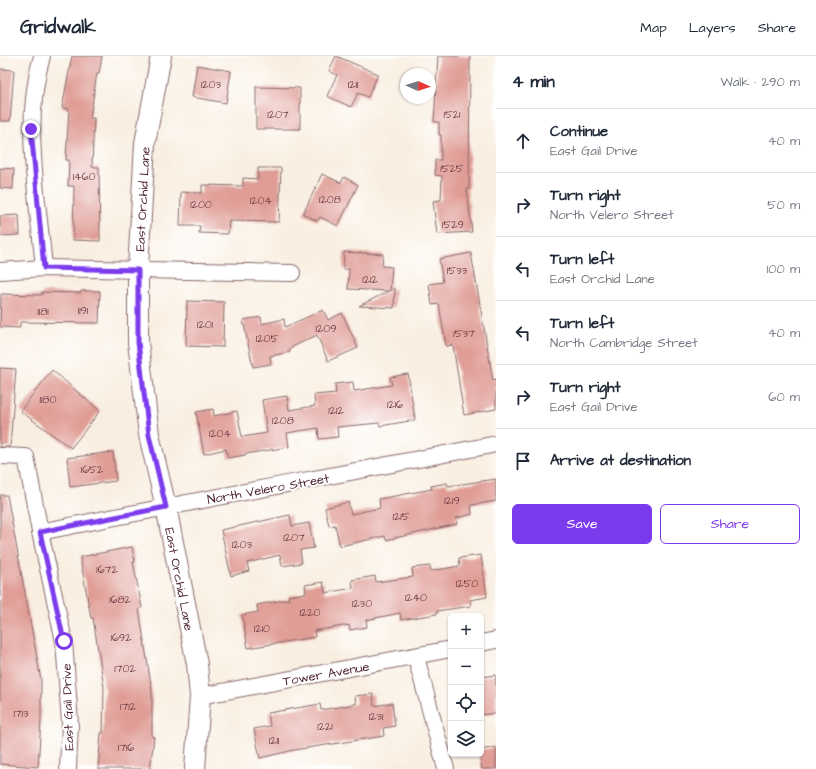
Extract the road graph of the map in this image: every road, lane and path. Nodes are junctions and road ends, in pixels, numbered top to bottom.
1 (42, 56) edge
2 (161, 56) edge
3 (44, 268) junction
4 (138, 270) junction
5 (0, 271) edge
6 (292, 273) dead end
7 (496, 444) edge
8 (0, 456) edge
9 (166, 507) junction
10 (40, 532) junction
11 (496, 640) edge
12 (484, 642) edge
13 (448, 650) edge
14 (416, 657) junction
15 (200, 696) junction
16 (68, 769) edge
17 (195, 769) edge
18 (446, 769) edge

1 - 3 street
2 - 4 street, East Orchid Lane
3 - 4 street
3 - 5 street
4 - 6 street
4 - 9 street, East Orchid Lane
7 - 9 street, North Velero Street
8 - 10 street, East Gail Drive
9 - 10 street, North Velero Street
9 - 15 street, East Orchid Lane
10 - 16 street, East Gail Drive
11 - 12 street
13 - 14 street, Tower Avenue
14 - 15 street, Tower Avenue
14 - 18 street
15 - 17 street, East Orchid Lane

